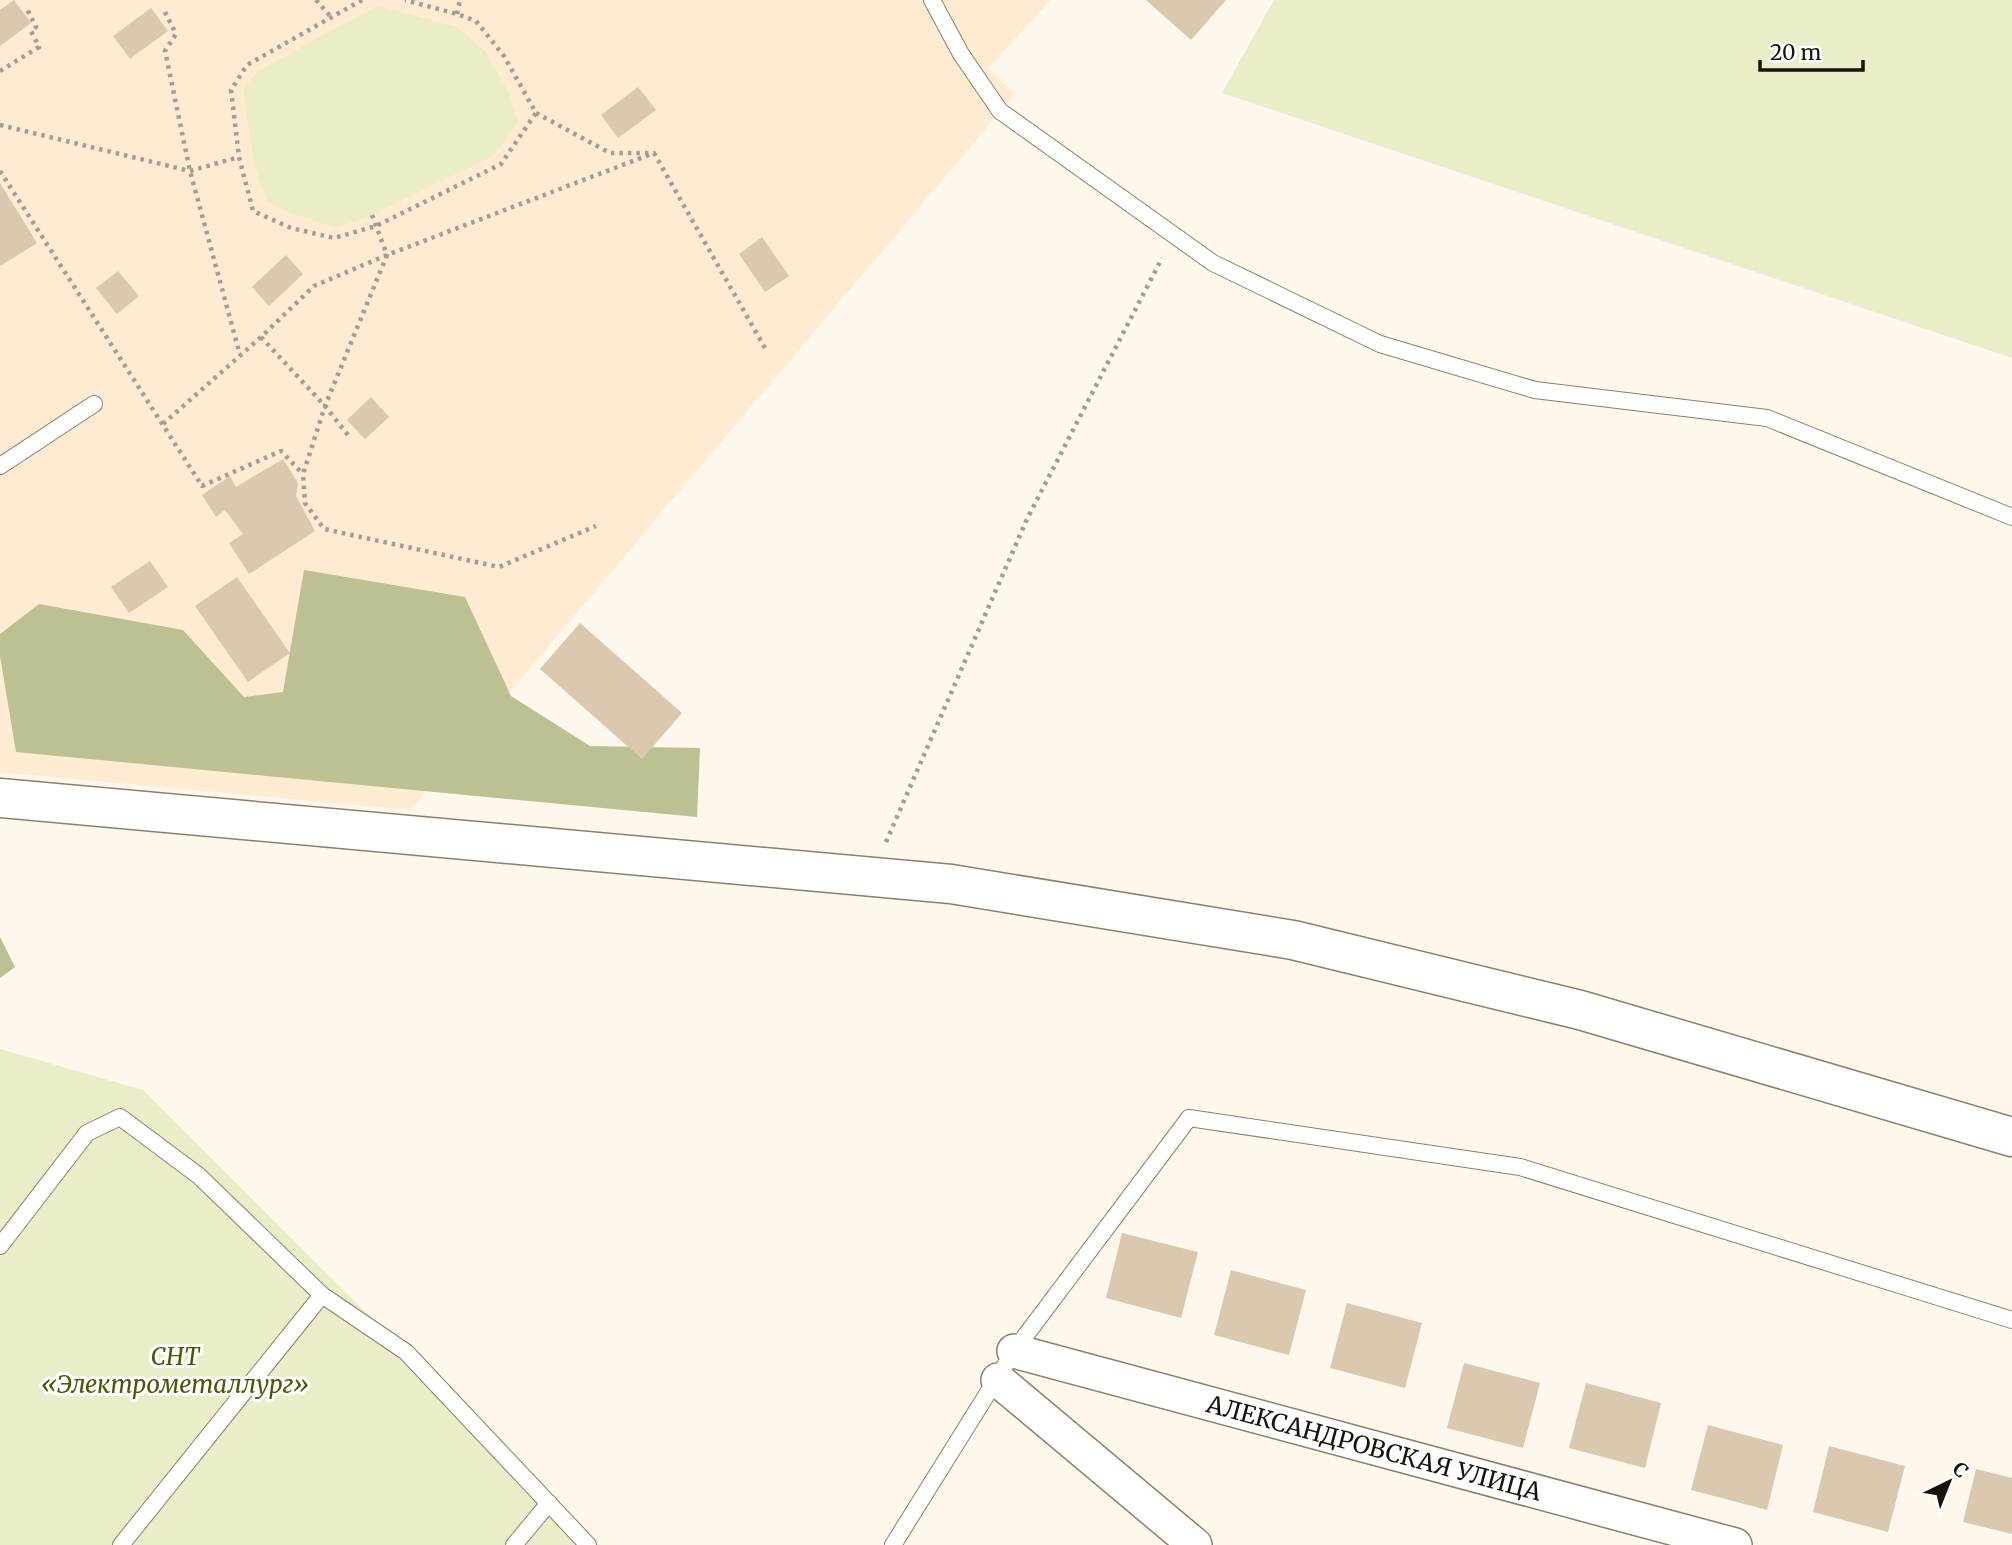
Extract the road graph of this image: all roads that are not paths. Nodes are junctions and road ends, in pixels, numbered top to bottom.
1 (932, 0) edge
2 (94, 404) dead end
3 (0, 466) edge
4 (2012, 517) edge
5 (0, 798) edge
6 (2012, 1137) edge
7 (0, 1246) edge
8 (322, 1295) junction
9 (2012, 1320) edge
10 (1014, 1352) junction
11 (998, 1380) junction
12 (548, 1503) junction
13 (121, 1545) edge
14 (514, 1545) edge
15 (588, 1545) edge
16 (893, 1545) edge
17 (1195, 1545) edge
18 (1735, 1545) edge

1 - 4 lane
2 - 3 lane
5 - 6 street
7 - 8 lane
8 - 12 lane
8 - 13 lane
9 - 10 lane
10 - 11 lane
10 - 18 street, АЛЕКСАНДРОВСКАЯ УЛИЦА
11 - 16 lane
11 - 17 street
12 - 14 lane
12 - 15 lane

